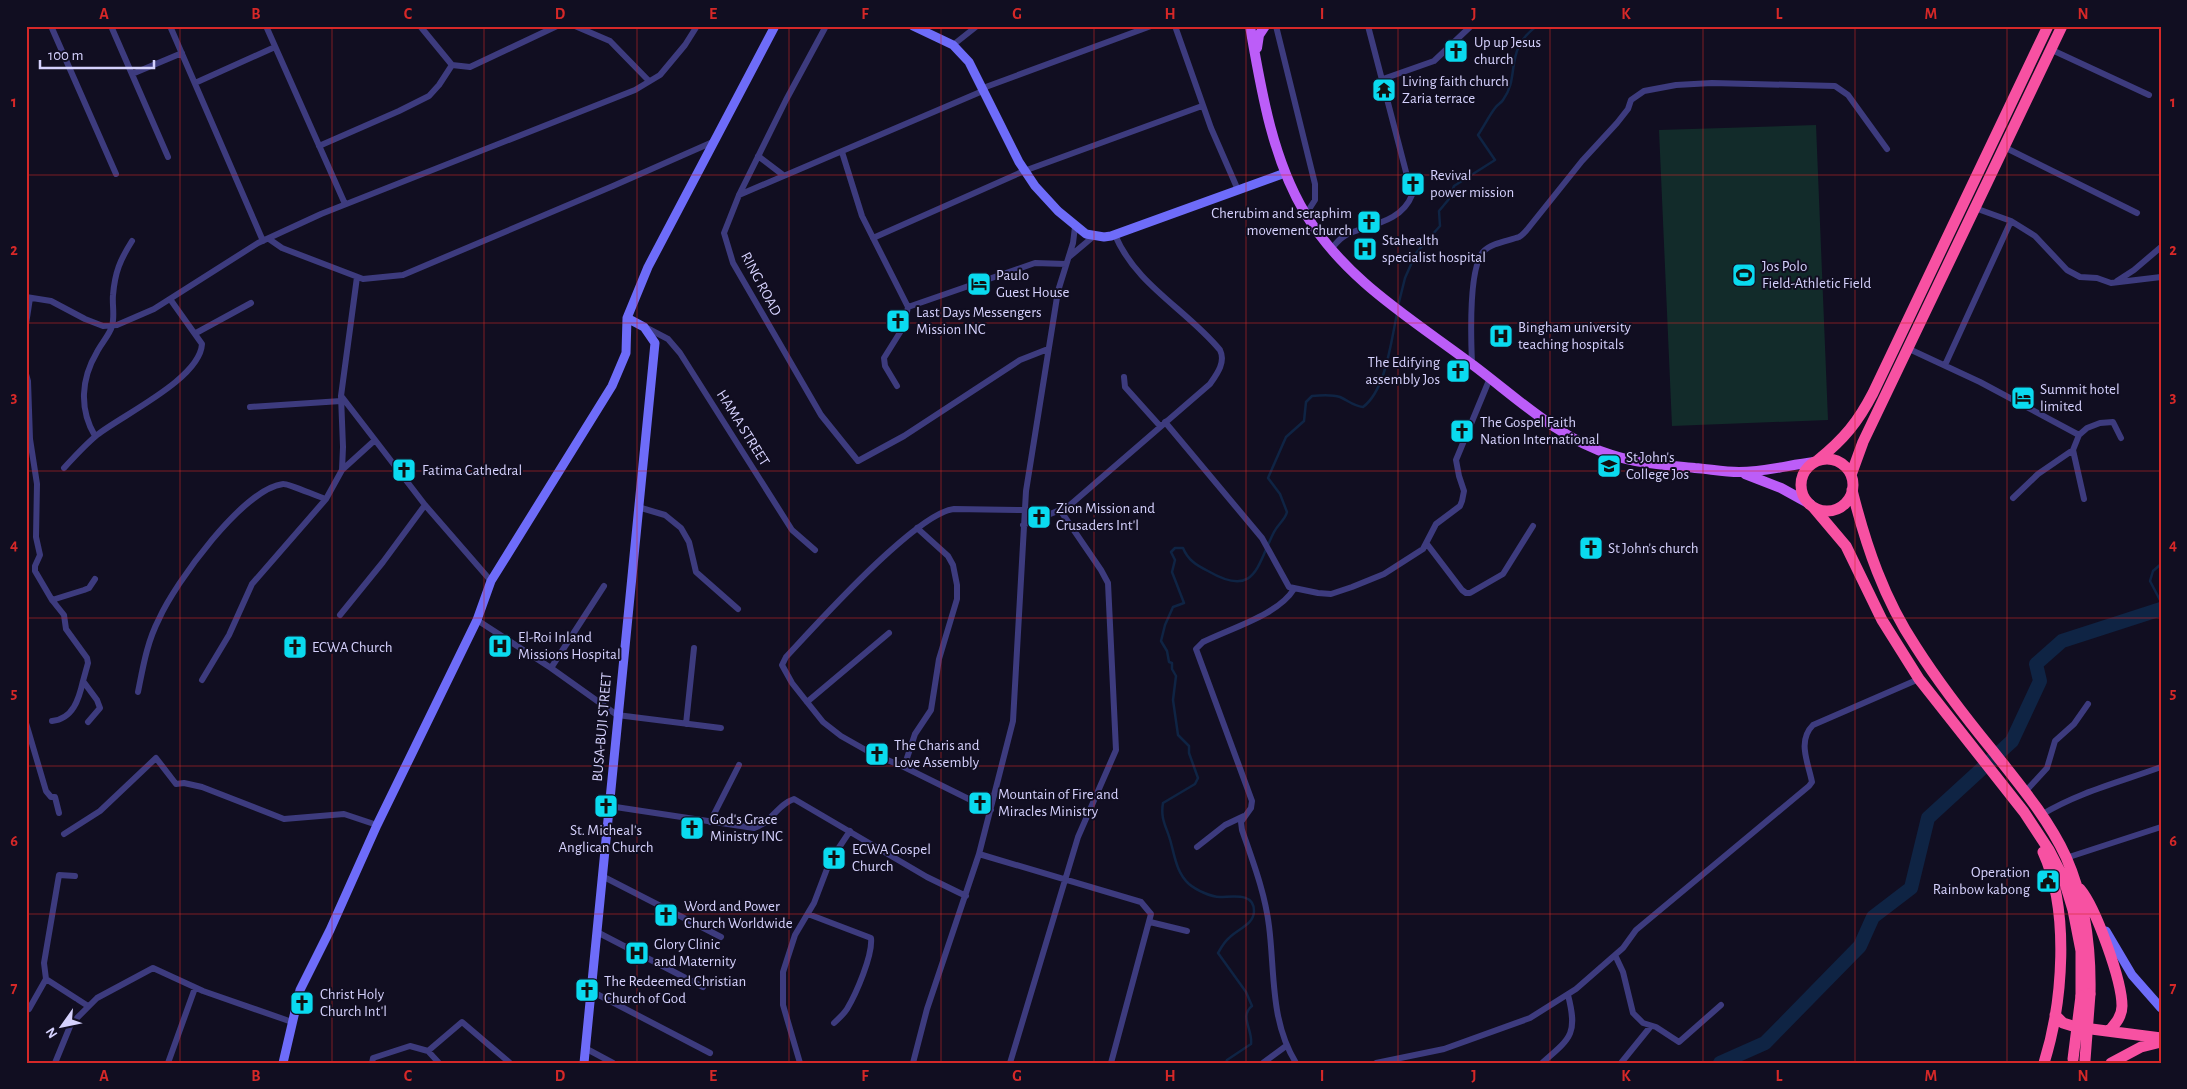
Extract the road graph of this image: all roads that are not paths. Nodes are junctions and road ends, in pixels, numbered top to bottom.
1 (51, 26) edge
2 (111, 26) edge
3 (170, 26) edge
4 (266, 26) edge
5 (420, 26) edge
6 (556, 26) edge
7 (575, 26) edge
8 (697, 26) edge
9 (775, 26) edge
10 (826, 26) edge
11 (913, 26) edge
12 (977, 26) edge
13 (1151, 26) edge
14 (1175, 26) edge
15 (1250, 26) edge
16 (1265, 26) edge
17 (1276, 26) edge
18 (1368, 26) edge
19 (1471, 26) edge
20 (2048, 26) edge
21 (2062, 26) edge
22 (953, 45) junction
23 (275, 46) junction
24 (2052, 50) junction
25 (182, 53) junction
26 (1256, 59) junction
27 (452, 65) junction
28 (132, 74) junction
29 (1382, 79) junction
30 (649, 81) junction
31 (195, 83) junction
32 (984, 89) junction
33 (2149, 95) dead end
34 (1202, 106) junction
35 (715, 140) junction
36 (319, 146) junction
37 (2004, 147) junction
38 (1887, 149) dead end
39 (842, 152) junction
40 (758, 156) junction
41 (168, 157) dead end
42 (1024, 171) junction
43 (1285, 172) junction
44 (116, 174) dead end
45 (783, 175) junction
46 (1238, 190) junction
47 (739, 195) junction
48 (345, 204) junction
49 (1975, 208) junction
50 (2137, 213) dead end
51 (1306, 214) junction
52 (2010, 221) junction
53 (1075, 226) junction
54 (1115, 234) junction
55 (1094, 236) junction
56 (873, 238) junction
57 (266, 240) junction
58 (132, 241) dead end
59 (2161, 247) edge
60 (1332, 248) junction
61 (1067, 261) junction
62 (357, 277) junction
63 (2160, 280) edge
64 (2116, 282) junction
65 (28, 297) edge
66 (170, 299) junction
67 (251, 303) dead end
68 (908, 307) junction
69 (627, 318) junction
70 (26, 324) edge
71 (112, 326) junction
72 (644, 327) junction
73 (196, 333) junction
74 (1048, 348) junction
75 (1907, 348) junction
76 (1472, 364) junction
77 (1945, 365) junction
78 (26, 374) edge
79 (1124, 377) dead end
80 (1490, 378) junction
81 (897, 386) dead end
82 (341, 398) junction
83 (250, 407) dead end
84 (1163, 424) junction
85 (2079, 434) junction
86 (95, 436) junction
87 (2121, 438) dead end
88 (375, 440) junction
89 (2073, 450) junction
90 (1816, 461) junction
91 (64, 468) dead end
92 (342, 470) junction
93 (1737, 472) junction
94 (1851, 475) junction
95 (1852, 490) junction
96 (2013, 498) dead end
97 (326, 499) junction
98 (2084, 500) dead end
99 (425, 505) junction
100 (1812, 506) junction
101 (638, 507) junction
102 (1024, 510) junction
103 (1060, 510) junction
104 (1023, 525) junction
105 (1533, 526) dead end
106 (917, 528) junction
107 (1427, 544) junction
108 (814, 550) dead end
109 (95, 579) dead end
110 (491, 581) junction
111 (604, 586) dead end
112 (1294, 589) junction
113 (52, 600) junction
114 (738, 609) dead end
115 (340, 615) dead end
116 (476, 620) junction
117 (888, 633) dead end
118 (694, 648) dead end
119 (551, 668) junction
120 (1920, 679) junction
121 (202, 680) dead end
122 (83, 681) junction
123 (138, 692) dead end
124 (807, 702) junction
125 (2088, 704) dead end
126 (617, 715) junction
127 (52, 721) dead end
128 (88, 722) dead end
129 (26, 723) edge
130 (686, 724) junction
131 (721, 728) dead end
132 (739, 765) dead end
133 (904, 766) junction
134 (2161, 767) edge
135 (2025, 792) junction
136 (609, 806) junction
137 (991, 810) junction
138 (2024, 812) junction
139 (59, 813) dead end
140 (2042, 814) junction
141 (1245, 815) junction
142 (710, 822) junction
143 (377, 826) junction
144 (2161, 827) edge
145 (850, 831) junction
146 (64, 834) dead end
147 (1197, 847) dead end
148 (980, 854) junction
149 (2066, 858) junction
150 (75, 876) dead end
151 (602, 876) junction
152 (1064, 881) junction
153 (2075, 882) junction
154 (966, 896) junction
155 (2093, 910) junction
156 (808, 914) junction
157 (1150, 922) junction
158 (1187, 931) dead end
159 (596, 932) junction
160 (722, 938) dead end
161 (1615, 955) junction
162 (46, 979) junction
163 (702, 987) dead end
164 (195, 988) junction
165 (591, 991) junction
166 (1568, 995) junction
167 (2086, 995) junction
168 (1721, 1005) dead end
169 (88, 1006) junction
170 (2161, 1008) edge
171 (29, 1009) dead end
172 (2055, 1015) junction
173 (292, 1022) junction
174 (834, 1023) dead end
175 (1651, 1026) junction
176 (2110, 1030) junction
177 (2161, 1038) edge
178 (2161, 1042) edge
179 (1286, 1046) junction
180 (585, 1048) junction
181 (428, 1051) junction
182 (710, 1053) dead end
183 (2078, 1061) edge
184 (1011, 1062) edge
185 (55, 1063) edge
186 (168, 1063) edge
187 (283, 1063) edge
188 (372, 1063) edge
189 (439, 1063) edge
190 (510, 1063) edge
191 (584, 1063) edge
192 (613, 1063) edge
193 (800, 1063) edge
194 (914, 1063) edge
195 (1111, 1063) edge
196 (1263, 1063) edge
197 (1296, 1063) edge
198 (1376, 1063) edge
199 (1542, 1063) edge
200 (1621, 1063) edge
201 (2044, 1063) edge
202 (2111, 1063) edge

1 - 44 street
2 - 28 street
3 - 25 street
4 - 23 street
5 - 27 street
6 - 27 street
7 - 30 street
8 - 30 street
9 - 35 street
10 - 40 street, RING ROAD
11 - 22 street
12 - 22 street
13 - 32 street
14 - 34 street
15 - 26 main road
16 - 26 main road
17 - 51 street
18 - 29 street
19 - 29 street
20 - 90 highway
21 - 24 highway
22 - 32 street
23 - 31 street
23 - 36 street
24 - 33 street
24 - 37 highway
25 - 28 street
25 - 31 street
26 - 43 main road
27 - 36 street
28 - 41 street
29 - 60 street
30 - 48 street
31 - 57 street
32 - 39 street
32 - 42 street
34 - 42 street
34 - 46 street
35 - 62 street
35 - 69 street
36 - 48 street
37 - 49 highway
37 - 50 street
38 - 76 street
39 - 45 street
39 - 56 street
40 - 45 street
40 - 47 street, RING ROAD
42 - 53 street
42 - 56 street
43 - 46 street
43 - 51 main road
45 - 47 street
46 - 54 street
47 - 74 street, RING ROAD
48 - 57 street
49 - 52 street
49 - 75 highway
51 - 60 main road
52 - 64 street
52 - 77 street
53 - 55 street
53 - 61 street
54 - 55 street
54 - 84 street
55 - 61 street
56 - 68 street
57 - 62 street
57 - 66 street
58 - 71 street
59 - 64 street
60 - 76 main road
61 - 68 street
61 - 74 street
62 - 82 street
63 - 64 street
65 - 70 street
65 - 71 street
66 - 71 street
66 - 73 street
67 - 73 street
68 - 81 street
69 - 72 street
69 - 110 street
71 - 86 street
72 - 101 street, BUSA-BUJI STREET
72 - 108 street, HAMA STREET
73 - 86 street
74 - 102 street
75 - 77 street
75 - 94 highway
76 - 80 main road
77 - 85 street
78 - 113 street
79 - 84 street
80 - 93 main road
80 - 107 street
82 - 83 street
82 - 88 street
82 - 92 street
84 - 103 street
84 - 112 street
85 - 87 street
85 - 89 street
86 - 91 street
88 - 92 street
88 - 99 street
89 - 96 street
89 - 98 street
90 - 93 main road
90 - 94 highway
90 - 100 highway
92 - 97 street
93 - 100 main road
94 - 95 highway
95 - 100 highway
95 - 135 highway
97 - 121 street
97 - 123 street
99 - 110 street
99 - 115 street
100 - 120 highway
101 - 114 street
101 - 126 street, BUSA-BUJI STREET
102 - 104 street
102 - 106 street
103 - 104 street
103 - 152 street
104 - 137 street
105 - 107 street
106 - 124 street
106 - 133 street
107 - 112 street
109 - 113 street
110 - 116 street
111 - 119 street
112 - 141 street
113 - 122 street
116 - 119 street
116 - 143 street
117 - 124 street
118 - 130 street
119 - 126 street
120 - 138 highway
120 - 161 street
122 - 127 street
122 - 128 street
124 - 133 street
125 - 135 street
126 - 130 street
126 - 136 street, BUSA-BUJI STREET
129 - 139 street
130 - 131 street
132 - 142 street
133 - 137 street
134 - 140 street
135 - 140 highway
136 - 142 street
136 - 151 street, BUSA-BUJI STREET
137 - 148 street
138 - 167 highway
138 - 172 highway
140 - 149 highway
141 - 147 street
141 - 179 street
142 - 145 street
143 - 146 street
143 - 173 street
144 - 149 street
145 - 154 street
145 - 156 street
148 - 152 street
148 - 154 street
149 - 153 highway
150 - 162 street
151 - 159 street, BUSA-BUJI STREET
151 - 160 street
152 - 157 street
152 - 184 street
153 - 155 highway
153 - 167 highway
154 - 194 street
155 - 170 street
155 - 176 highway
156 - 174 street
156 - 193 street
157 - 158 street
157 - 195 street
159 - 163 street
159 - 165 street, BUSA-BUJI STREET
161 - 166 street
161 - 175 street
162 - 169 street
162 - 171 street
164 - 169 street
164 - 173 street
164 - 186 street
165 - 180 street, BUSA-BUJI STREET
165 - 182 street
166 - 198 street
166 - 199 street
167 - 183 highway, bridge
168 - 175 street
169 - 185 street
172 - 176 highway
172 - 201 highway
173 - 187 street
175 - 200 street
176 - 177 highway
178 - 202 highway
179 - 196 street
179 - 197 street
180 - 191 street, BUSA-BUJI STREET
180 - 192 street
181 - 188 street
181 - 189 street
181 - 190 street

